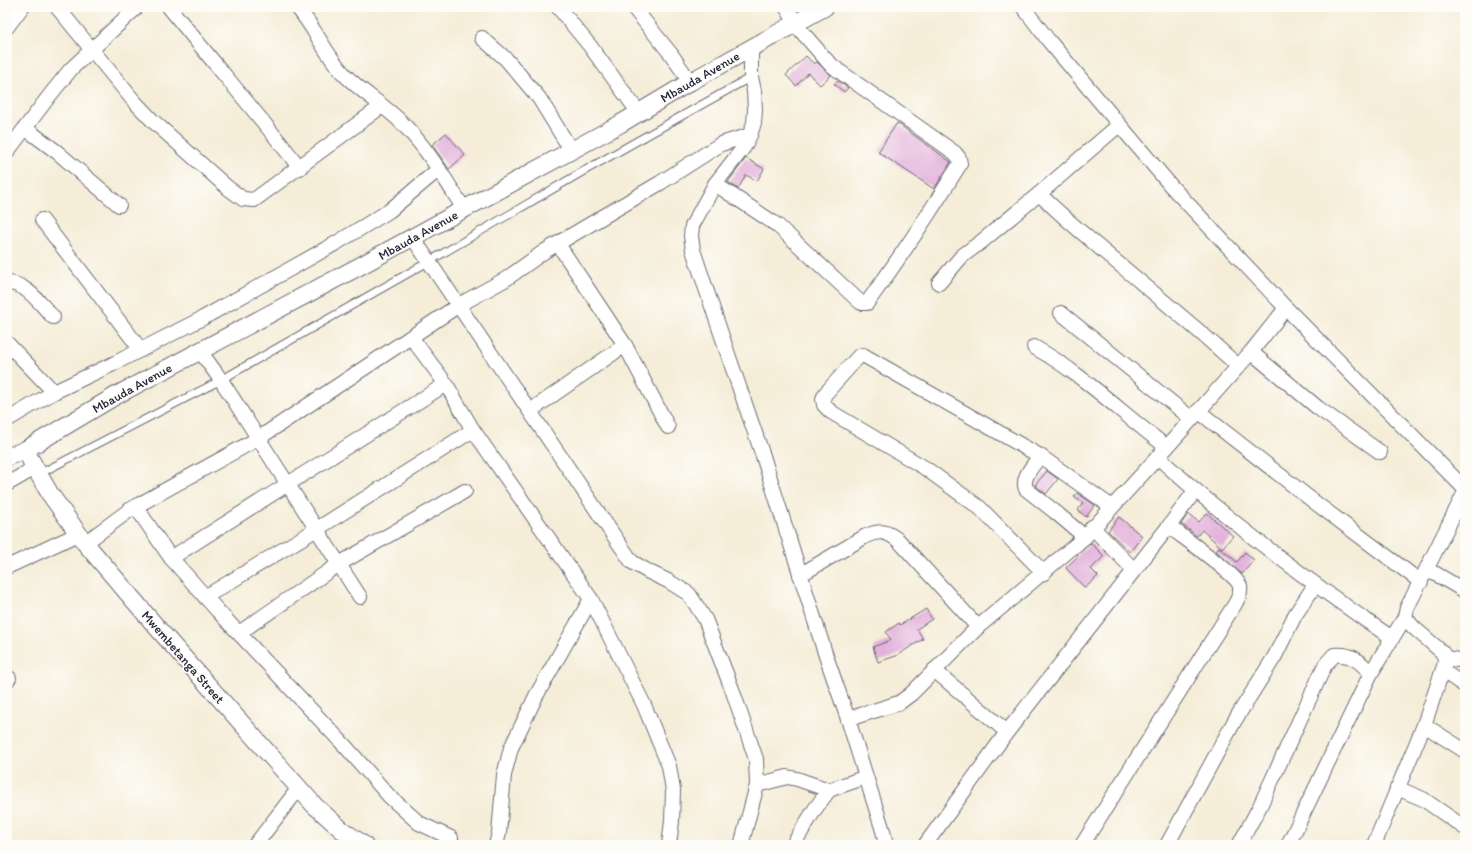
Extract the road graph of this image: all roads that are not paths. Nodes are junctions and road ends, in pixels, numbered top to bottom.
1 (22, 7) edge
2 (57, 7) edge
3 (137, 7) edge
4 (169, 7) edge
5 (297, 7) edge
6 (558, 7) edge
7 (632, 7) edge
8 (786, 7) edge
9 (825, 7) edge
10 (1023, 7) edge
11 (795, 24) junction
12 (7, 26) edge
13 (482, 38) dead end
14 (751, 49) junction
15 (91, 50) junction
16 (751, 77) junction
17 (690, 82) junction
18 (382, 106) junction
19 (639, 112) junction
20 (1119, 124) junction
21 (25, 128) junction
22 (750, 135) junction
23 (571, 150) junction
24 (7, 152) edge
25 (300, 168) junction
26 (439, 169) junction
27 (715, 184) junction
28 (1039, 194) junction
29 (119, 205) dead end
30 (464, 209) junction
31 (42, 220) dead end
32 (413, 238) junction
33 (558, 244) junction
34 (428, 262) junction
35 (939, 282) dead end
36 (7, 283) edge
37 (459, 305) junction
38 (1286, 308) junction
39 (1061, 313) dead end
40 (53, 317) dead end
41 (411, 337) junction
42 (7, 343) edge
43 (625, 345) junction
44 (1034, 347) dead end
45 (141, 350) junction
46 (200, 352) junction
47 (1251, 352) junction
48 (1238, 366) junction
49 (221, 380) junction
50 (446, 384) junction
51 (54, 392) junction
52 (530, 411) junction
53 (1195, 415) junction
54 (7, 420) edge
55 (668, 427) dead end
56 (473, 430) junction
57 (259, 438) junction
58 (25, 450) junction
59 (1162, 452) junction
60 (1380, 452) dead end
61 (1040, 456) junction
62 (7, 457) edge
63 (37, 471) junction
64 (7, 484) edge
65 (287, 484) junction
66 (1195, 490) junction
67 (1465, 490) edge
68 (465, 491) dead end
69 (136, 507) junction
70 (1112, 507) junction
71 (1169, 526) junction
72 (317, 530) junction
73 (1089, 532) junction
74 (82, 538) junction
75 (171, 558) junction
76 (339, 564) junction
77 (7, 567) edge
78 (1134, 570) junction
79 (1044, 573) junction
80 (800, 575) junction
81 (1423, 576) junction
82 (1315, 585) junction
83 (1465, 591) edge
84 (205, 597) junction
85 (360, 597) dead end
86 (592, 599) junction
87 (1405, 617) junction
88 (978, 627) junction
89 (239, 633) junction
90 (1392, 638) junction
91 (1465, 661) edge
92 (1444, 664) junction
93 (934, 670) junction
94 (1371, 673) junction
95 (1465, 686) edge
96 (848, 720) junction
97 (1424, 725) junction
98 (1007, 732) junction
99 (1465, 751) edge
100 (866, 777) junction
101 (757, 785) junction
102 (299, 788) junction
103 (1398, 788) junction
104 (829, 790) junction
105 (1465, 828) edge
106 (451, 838) dead end
107 (255, 845) edge
108 (364, 845) edge
109 (496, 845) edge
110 (669, 845) edge
111 (743, 845) edge
112 (793, 845) edge
113 (886, 845) edge
114 (925, 845) edge
115 (1082, 845) edge
116 (1167, 845) edge
117 (1239, 845) edge
118 (1288, 845) edge
119 (1374, 845) edge

1 - 12 street
2 - 15 street
3 - 15 street
4 - 25 street
5 - 18 street
6 - 19 street
7 - 17 street
8 - 11 street
9 - 11 street, Mbauda Avenue
10 - 20 street
11 - 14 street, Mbauda Avenue
11 - 27 street
13 - 23 street
14 - 16 street
14 - 17 street, Mbauda Avenue
15 - 21 street
15 - 25 street
16 - 22 street
16 - 34 lane
17 - 19 street, Mbauda Avenue
18 - 25 street
18 - 26 street
19 - 23 street, Mbauda Avenue
20 - 28 street
20 - 38 street
21 - 24 street
21 - 29 street
22 - 27 street
22 - 33 street
23 - 30 street, Mbauda Avenue
26 - 30 street
26 - 45 street
27 - 80 street
28 - 35 street
28 - 48 street
30 - 32 street, Mbauda Avenue
31 - 45 street
32 - 34 street
32 - 46 street, Mbauda Avenue
33 - 37 street
33 - 43 street
34 - 37 street
34 - 49 lane
36 - 40 street
37 - 41 street
37 - 52 street
38 - 47 street
38 - 67 street
39 - 53 street
41 - 50 street
41 - 57 street
42 - 51 street
43 - 52 street
43 - 55 street
44 - 59 street
45 - 51 street
46 - 49 street
46 - 58 street, Mbauda Avenue
47 - 48 street
47 - 60 street
48 - 53 street
49 - 57 street
49 - 63 lane
50 - 56 street
50 - 65 street
51 - 54 street
52 - 101 street
53 - 59 street
53 - 81 street
56 - 72 street
56 - 86 street
57 - 65 street
57 - 69 street
58 - 62 street, Mbauda Avenue
58 - 63 street, Mwembetanga Street
59 - 66 street
59 - 70 street
61 - 70 street
61 - 73 street
61 - 79 street
63 - 64 street
63 - 74 street, Mwembetanga Street
65 - 72 street
65 - 75 street
66 - 71 street
66 - 82 street
67 - 81 street
68 - 76 street
69 - 74 street
69 - 75 street
70 - 73 street
71 - 78 street
71 - 115 street
72 - 76 street
72 - 84 street
73 - 78 street
73 - 79 street
74 - 77 street
74 - 102 street, Mwembetanga Street
75 - 84 street
76 - 85 street
76 - 89 street
78 - 98 street
79 - 88 street
80 - 88 street
80 - 96 street
81 - 83 street
81 - 87 street
82 - 90 street
82 - 116 street
84 - 89 street
86 - 109 street
86 - 110 street
87 - 90 street
87 - 92 street
88 - 93 street
89 - 106 street
90 - 94 street
91 - 92 street
92 - 95 street
92 - 97 street
93 - 96 street
93 - 98 street
94 - 117 street
94 - 118 street
96 - 100 street
97 - 99 street
97 - 103 street
98 - 114 street
100 - 104 street
100 - 113 street
101 - 104 street
101 - 111 street
102 - 107 street
102 - 108 street, Mwembetanga Street
103 - 105 street
103 - 119 street
104 - 112 street

